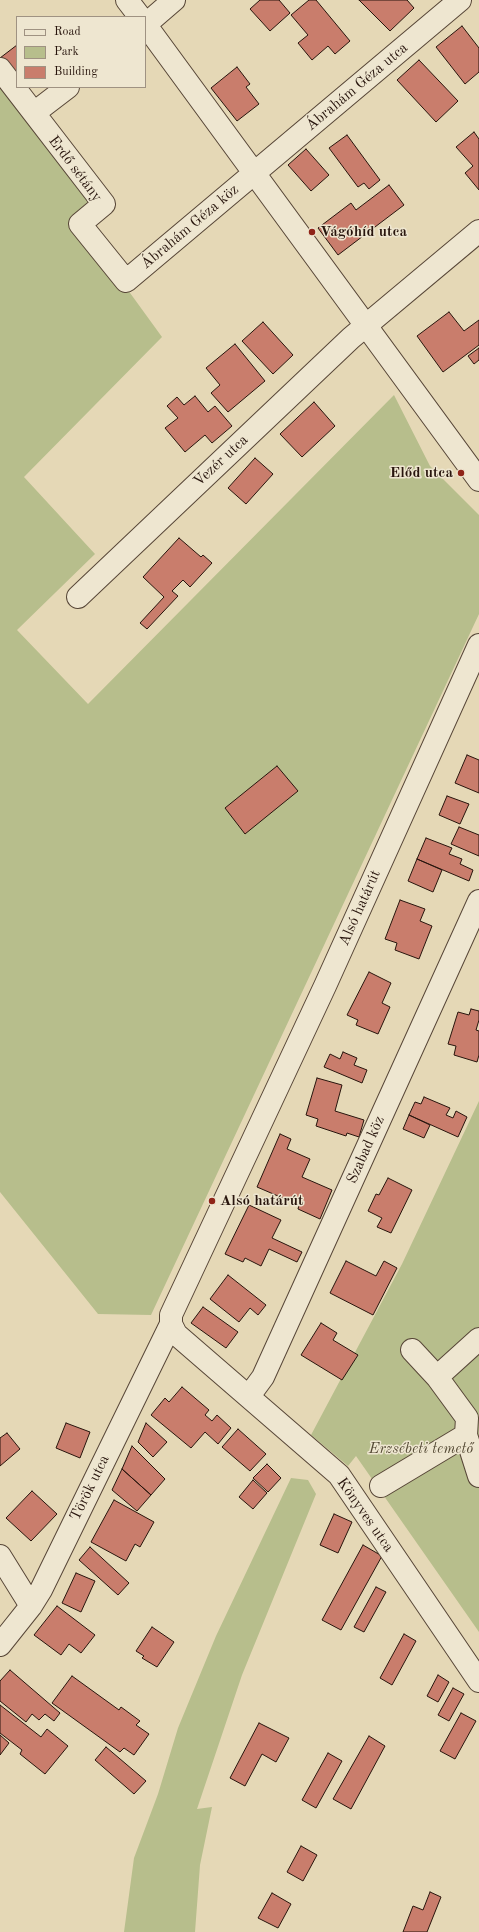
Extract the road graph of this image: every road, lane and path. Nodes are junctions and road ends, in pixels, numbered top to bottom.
1 (127, 0) edge
2 (174, 0) edge
3 (460, 0) edge
4 (139, 16) edge
5 (146, 23) edge
6 (146, 25) edge
7 (0, 69) edge
8 (67, 88) edge
9 (34, 113) junction
10 (254, 174) junction
11 (479, 230) edge
12 (126, 281) joint
13 (365, 326) junction
14 (479, 480) edge
15 (78, 596) dead end
16 (479, 645) edge
17 (479, 901) edge
18 (171, 1324) junction
19 (479, 1339) edge
20 (412, 1350) dead end
21 (437, 1377) junction
22 (249, 1396) junction
23 (473, 1420) edge
24 (479, 1476) edge
25 (381, 1486) dead end
26 (0, 1556) edge
27 (31, 1606) junction
28 (0, 1645) edge
29 (479, 1681) edge

1 - 4 street
2 - 5 street
3 - 10 street, Ábrahám Géza utca
6 - 10 street
7 - 9 street, Erdő sétány
8 - 9 street
9 - 12 street, Erdő sétány
10 - 12 street, Ábrahám Géza köz
10 - 13 street
11 - 13 street
13 - 14 street
13 - 15 street, Vezér utca
16 - 18 street, Alsó határút
17 - 22 street, Szabad köz
18 - 22 street, Könyves utca
18 - 27 street, Török utca
19 - 21 street
20 - 21 street
21 - 23 street
22 - 29 street, Könyves utca
23 - 24 street
23 - 25 street
26 - 27 street
27 - 28 street, Török utca

